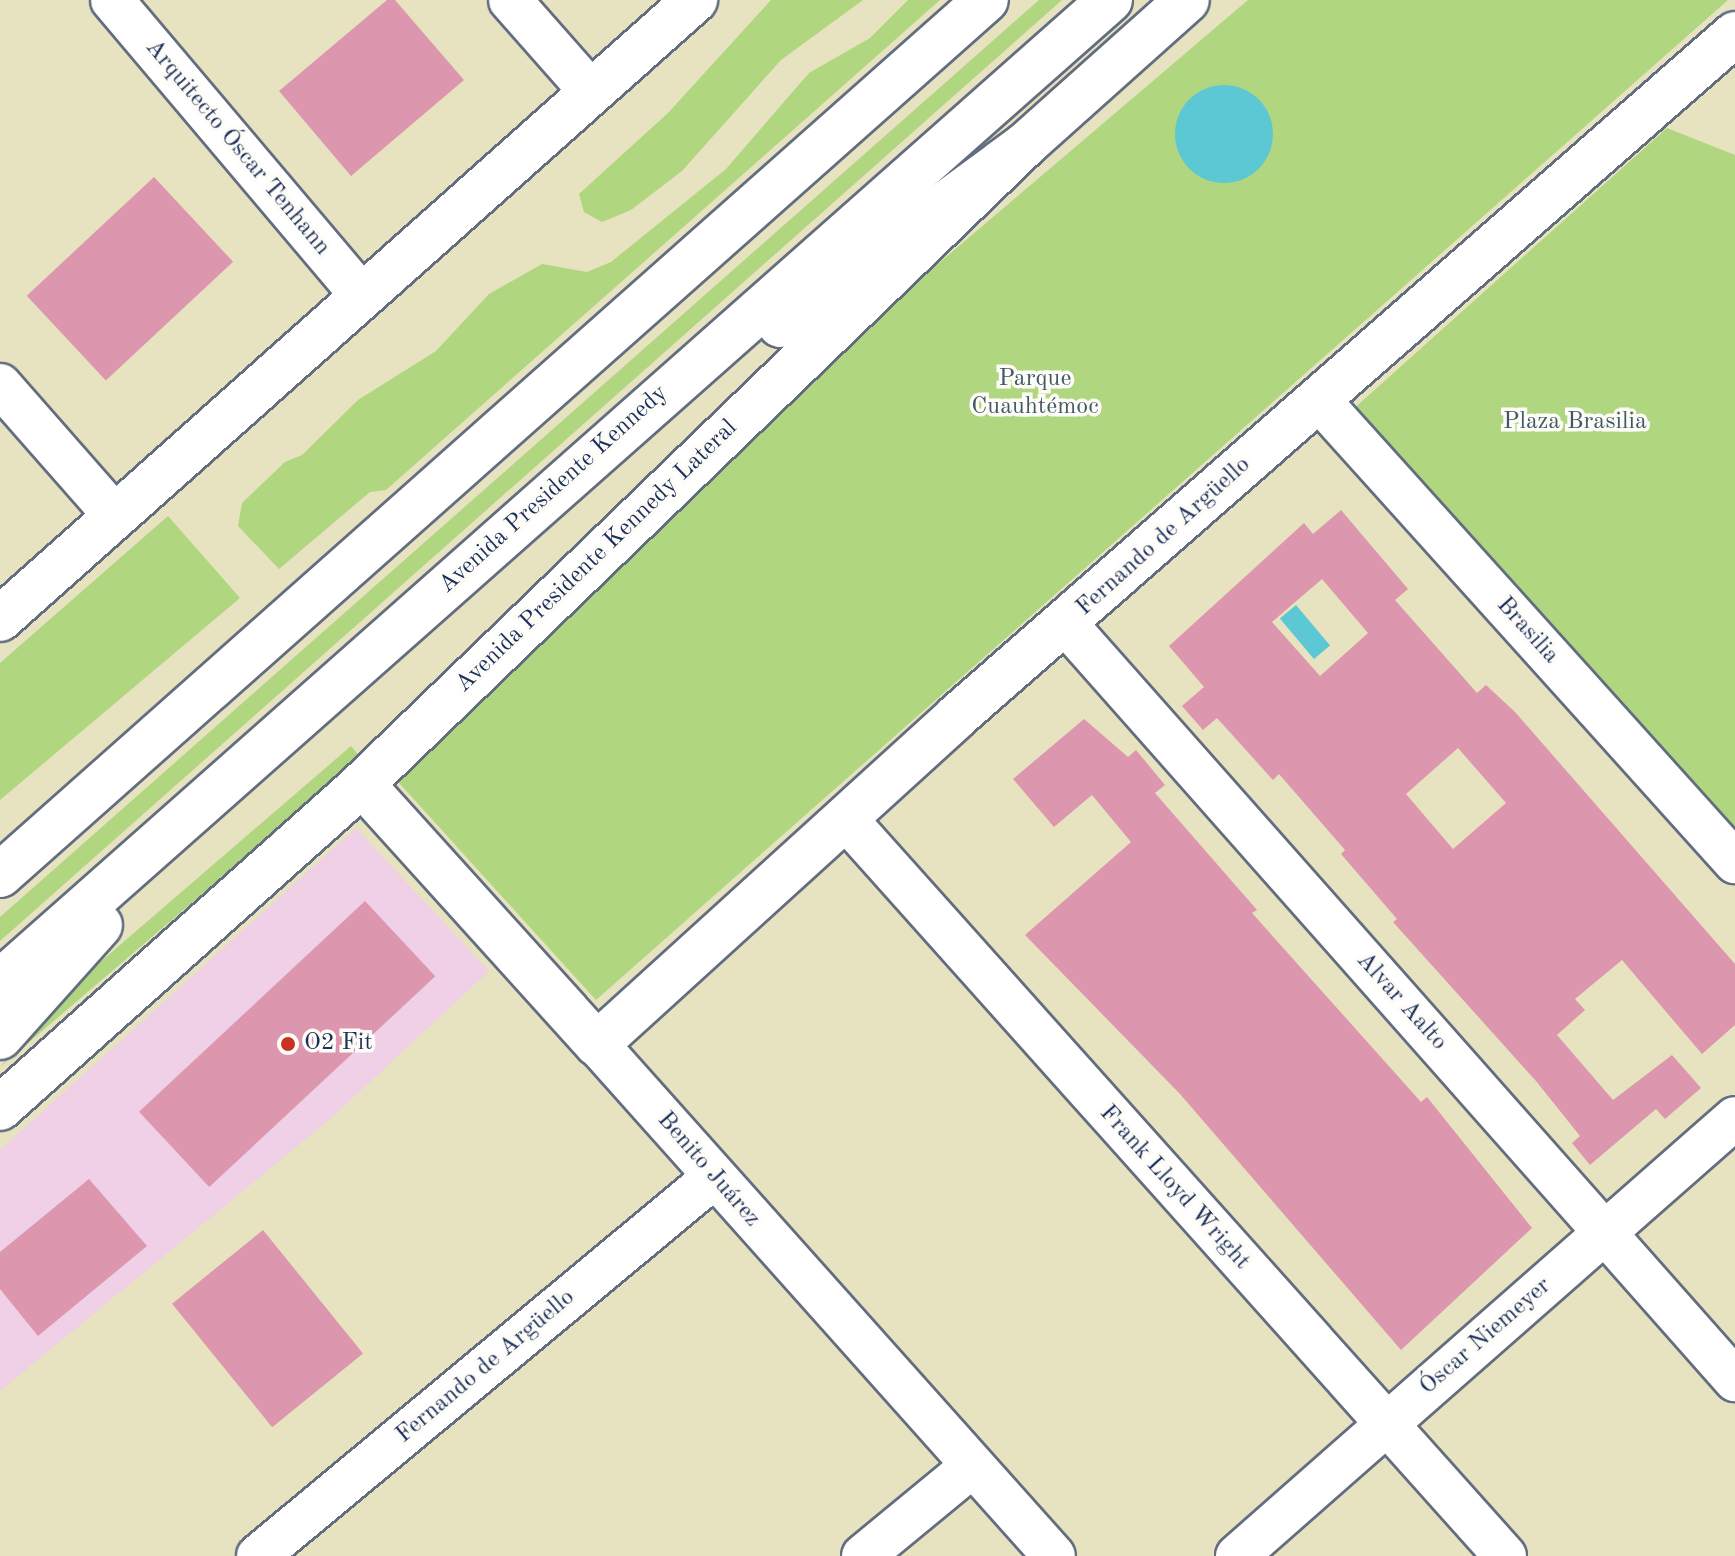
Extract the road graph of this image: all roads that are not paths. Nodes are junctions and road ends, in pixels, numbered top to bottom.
1 (112, 0) edge
2 (510, 0) edge
3 (695, 0) edge
4 (986, 0) edge
5 (1110, 0) edge
6 (1187, 0) edge
7 (1735, 34) edge
8 (591, 92) junction
9 (1025, 145) junction
10 (362, 296) junction
11 (0, 385) edge
12 (1319, 400) junction
13 (552, 491) junction
14 (115, 516) junction
15 (0, 619) edge
16 (1066, 624) junction
17 (222, 679) junction
18 (234, 776) junction
19 (362, 784) junction
20 (845, 818) junction
21 (0, 837) edge
22 (1735, 862) edge
23 (0, 875) edge
24 (0, 982) edge
25 (0, 1037) edge
26 (597, 1044) junction
27 (0, 1108) edge
28 (1735, 1118) edge
29 (713, 1178) junction
30 (1605, 1232) junction
31 (1735, 1380) edge
32 (1385, 1426) junction
33 (971, 1467) junction
34 (258, 1556) edge
35 (863, 1556) edge
36 (1054, 1556) edge
37 (1237, 1556) edge
38 (1505, 1556) edge

1 - 10 street, Arquitecto Óscar Tenhann
2 - 8 street
3 - 8 main road
4 - 17 main road
5 - 13 main road, Avenida Presidente Kennedy
6 - 9 main road, Avenida Presidente Kennedy Lateral
7 - 12 main road, Fernando de Argüello
8 - 10 main road
9 - 13 main road
9 - 19 main road, Avenida Presidente Kennedy Lateral
10 - 14 main road
11 - 14 street
12 - 16 main road, Fernando de Argüello
12 - 22 street, Brasilia
13 - 18 main road, Avenida Presidente Kennedy
14 - 15 main road
16 - 20 main road, Fernando de Argüello
16 - 30 street, Alvar Aalto
17 - 21 main road
17 - 23 main road
18 - 24 main road, Avenida Presidente Kennedy
18 - 25 main road
19 - 26 main road, Benito Juárez
19 - 27 main road, Avenida Presidente Kennedy Lateral
20 - 26 main road, Fernando de Argüello
20 - 32 street, Frank Lloyd Wright
26 - 29 street, Benito Juárez
28 - 30 street, Óscar Niemeyer
29 - 33 street, Benito Juárez
29 - 34 street, Fernando de Argüello
30 - 31 street, Alvar Aalto
30 - 32 street, Óscar Niemeyer
32 - 37 street, Óscar Niemeyer
32 - 38 street, Frank Lloyd Wright
33 - 35 street
33 - 36 street, Benito Juárez

